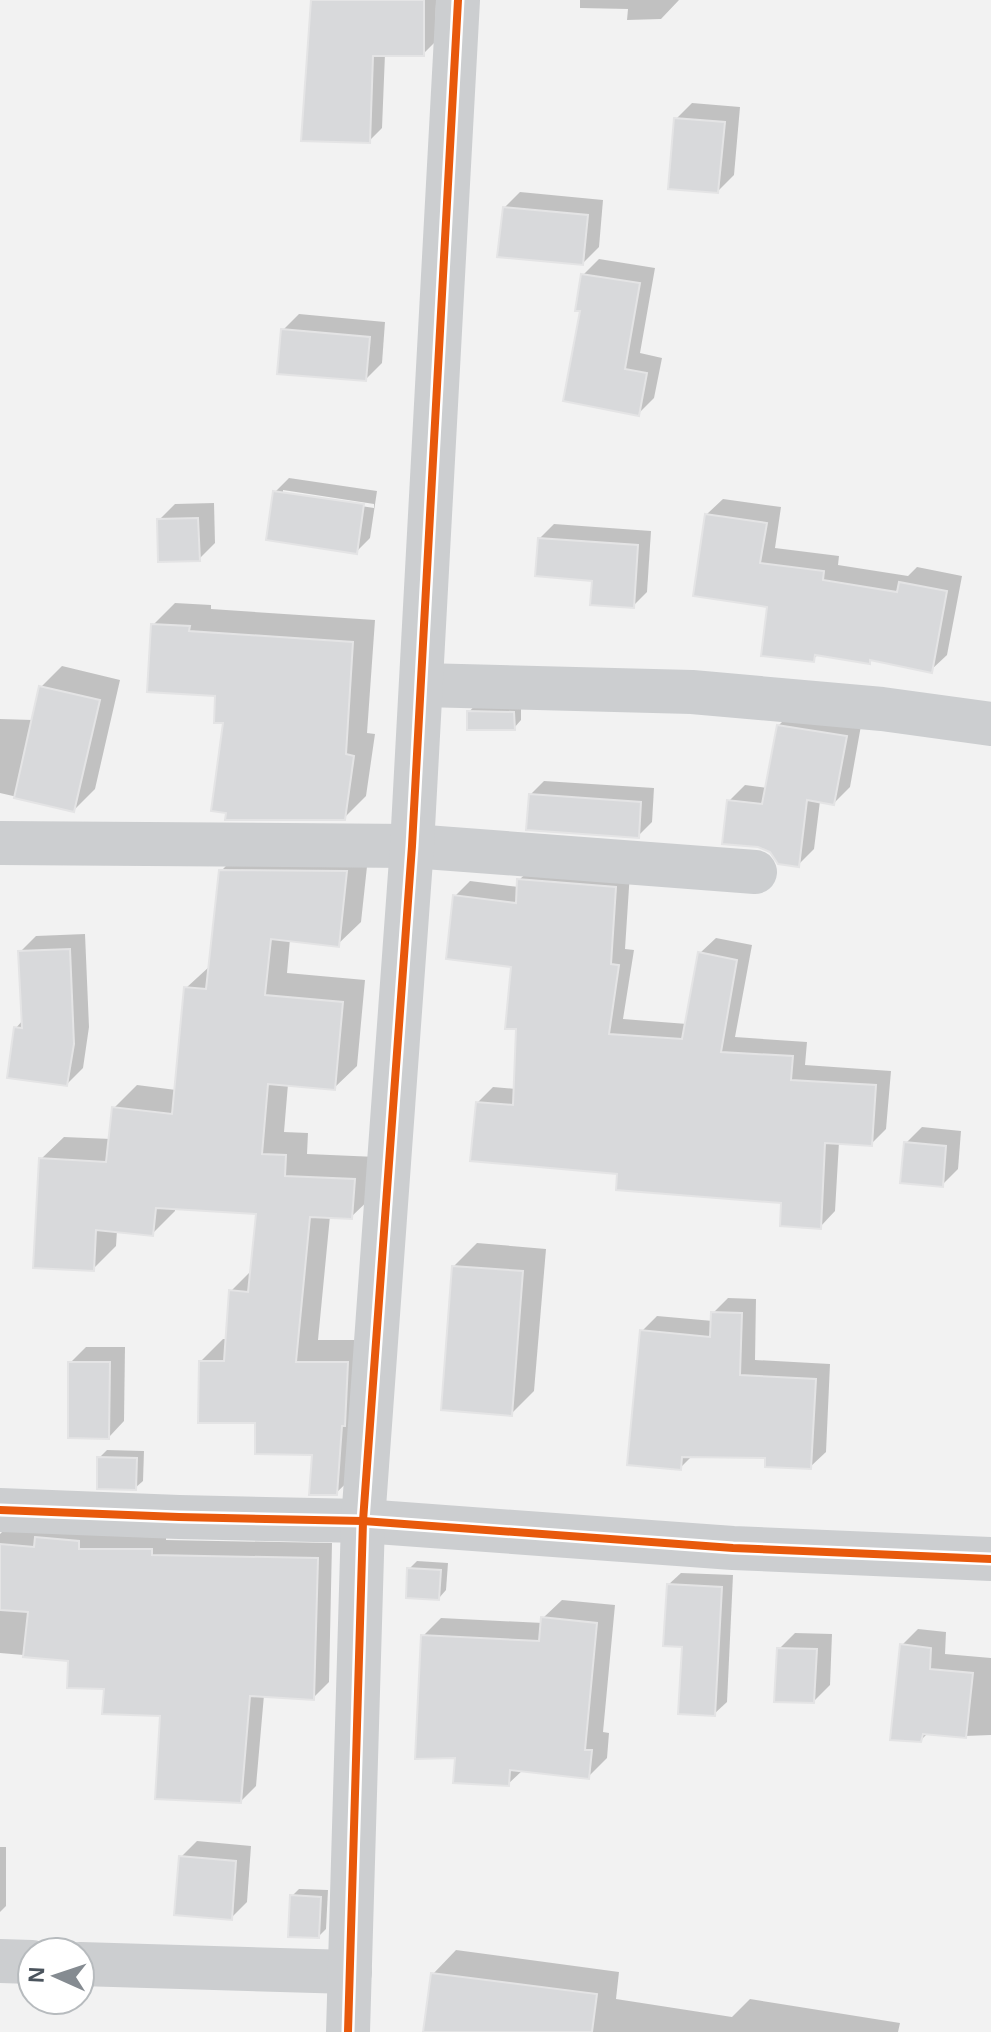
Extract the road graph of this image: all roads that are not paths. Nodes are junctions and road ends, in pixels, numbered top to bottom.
1 (458, 0) edge
2 (422, 685) junction
3 (991, 724) edge
4 (0, 843) edge
5 (412, 846) junction
6 (755, 872) dead end
7 (0, 1510) edge
8 (363, 1521) junction
9 (991, 1559) edge
10 (96, 1964) edge
11 (350, 1972) junction
12 (348, 2032) edge

1 - 2 street
2 - 3 street
2 - 5 street
4 - 5 street
5 - 6 street
5 - 8 street
7 - 8 street
8 - 9 street
8 - 11 street
10 - 11 street
11 - 12 street

